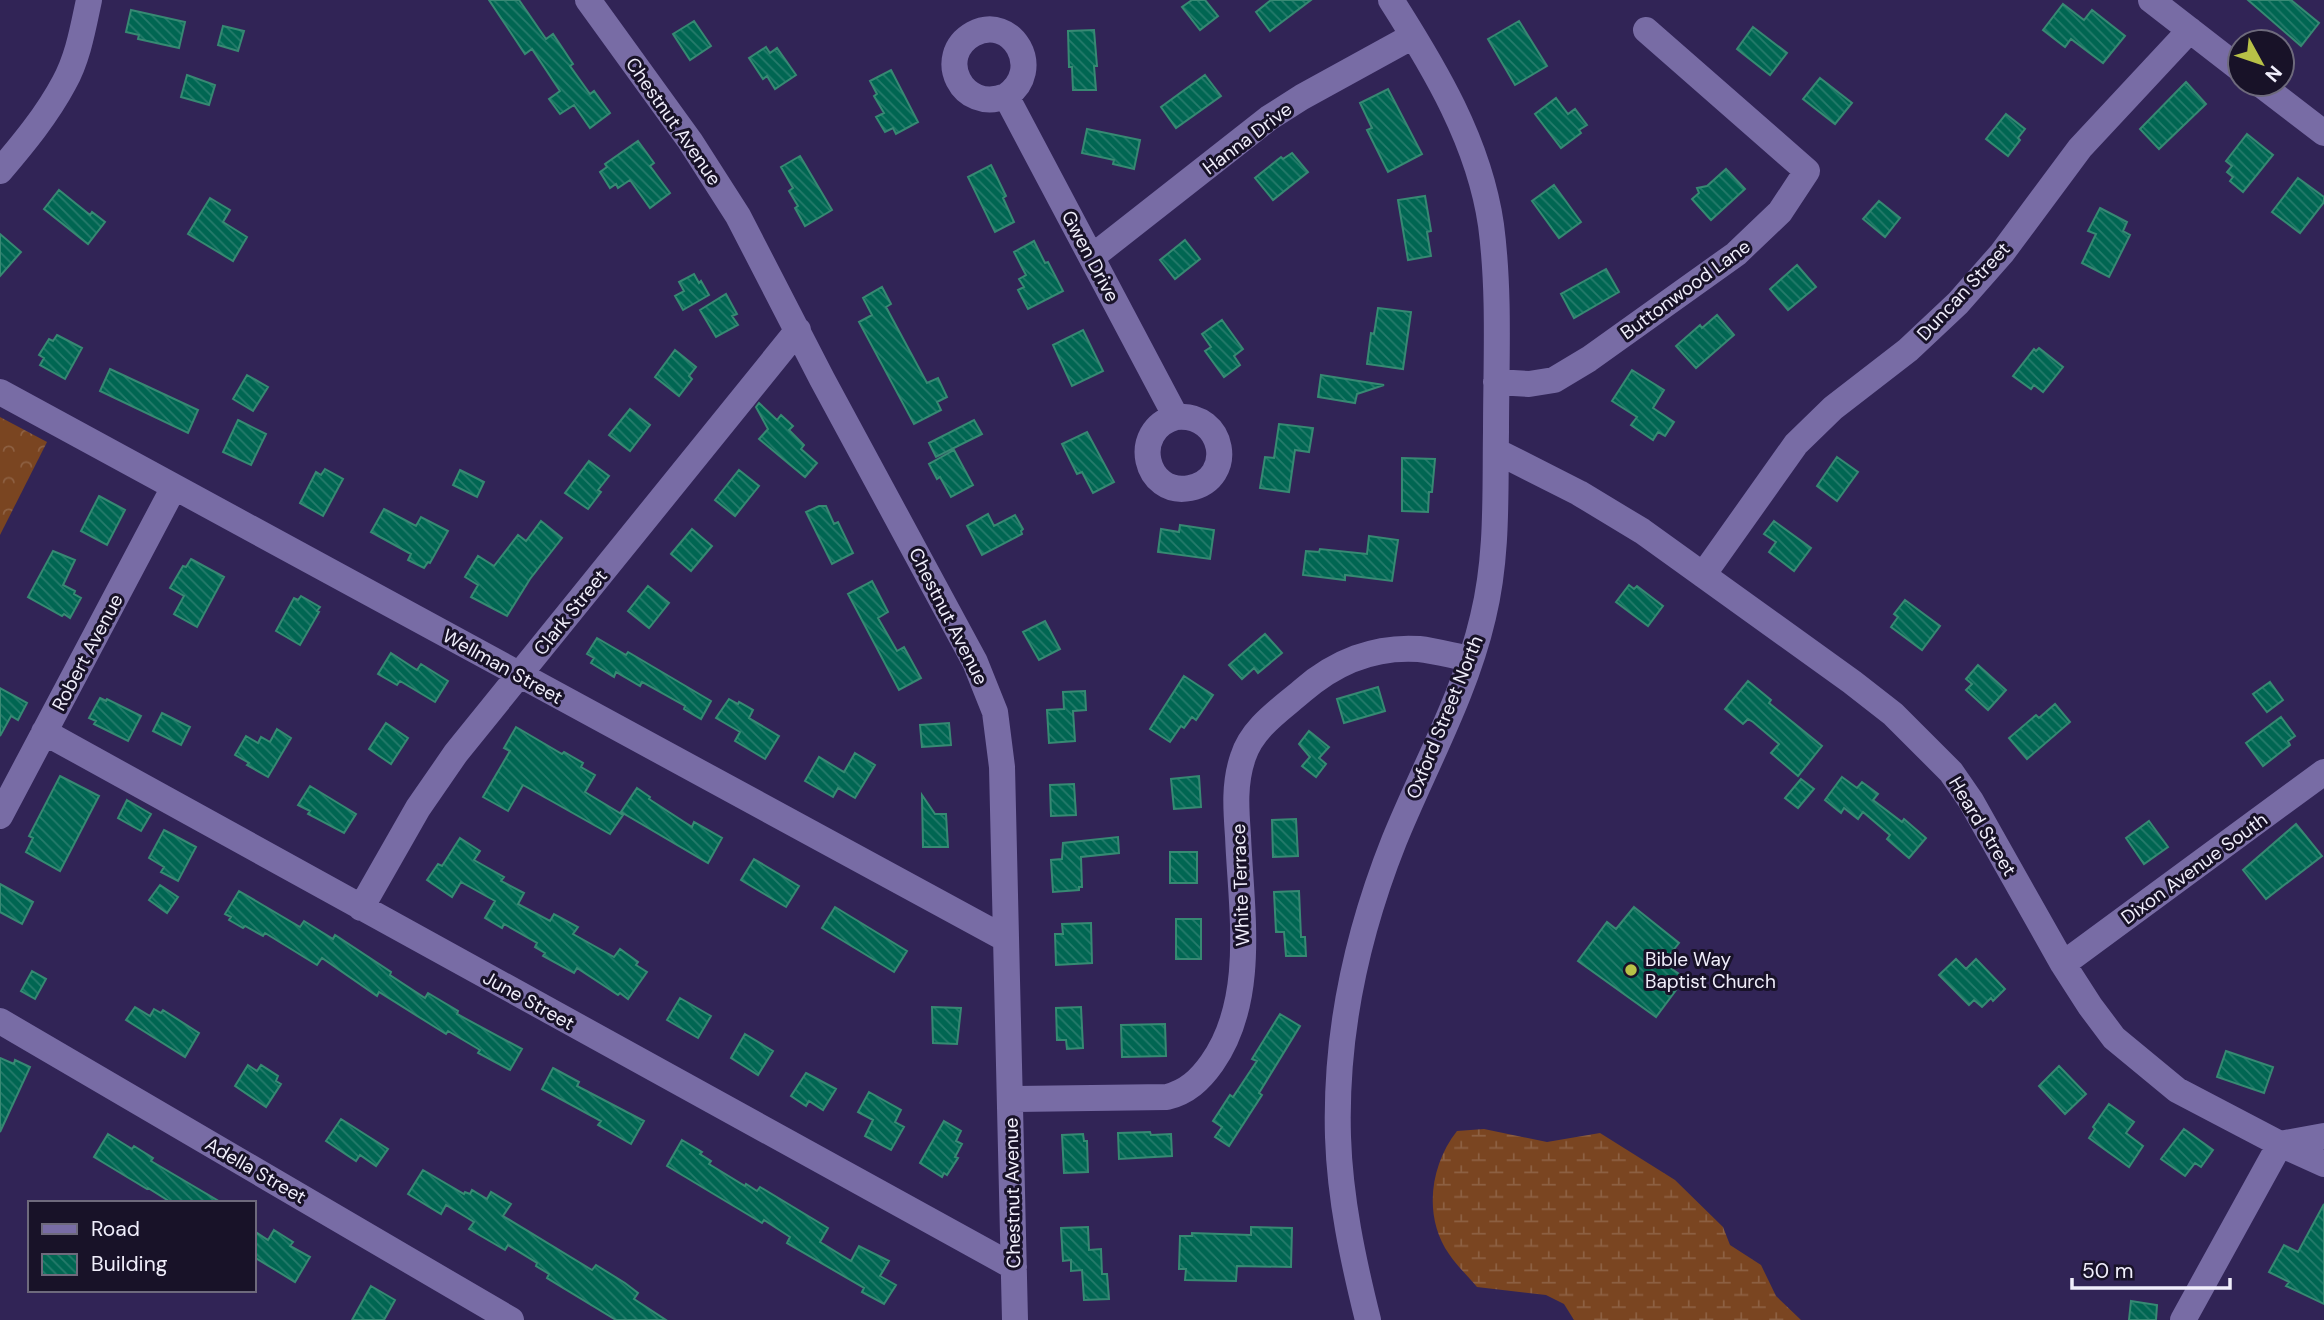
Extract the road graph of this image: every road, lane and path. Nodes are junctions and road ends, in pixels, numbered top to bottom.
1 (89, 0) edge
2 (588, 0) edge
3 (1391, 0) edge
4 (2151, 0) edge
5 (1646, 30) dead end
6 (2190, 30) junction
7 (1413, 36) junction
8 (2226, 58) edge
9 (1006, 96) dead end
10 (2278, 98) edge
11 (2324, 133) edge
12 (0, 171) edge
13 (1092, 257) junction
14 (798, 330) junction
15 (1496, 383) junction
16 (0, 393) edge
17 (1176, 417) dead end
18 (1496, 451) junction
19 (174, 487) junction
20 (1703, 575) junction
21 (1471, 659) junction
22 (519, 674) junction
23 (44, 732) junction
24 (2324, 772) edge
25 (0, 816) edge
26 (361, 908) junction
27 (1006, 939) junction
28 (2063, 964) junction
29 (0, 1021) edge
30 (1010, 1099) junction
31 (2324, 1136) edge
32 (2280, 1144) junction
33 (2324, 1164) edge
34 (1014, 1267) junction
35 (511, 1320) edge
36 (1015, 1320) edge
37 (1368, 1320) edge
38 (2183, 1320) edge

1 - 12 street
2 - 14 street, Chestnut Avenue
3 - 7 street, Oxford Street North
4 - 6 street
5 - 15 street, Buttonwood Lane
6 - 8 street
6 - 20 street, Duncan Street
7 - 13 street, Hanna Drive
7 - 15 street, Oxford Street North
9 - 13 street, Gwen Drive
10 - 11 street
13 - 17 street, Gwen Drive
14 - 22 street, Clark Street
14 - 27 street, Chestnut Avenue
15 - 18 street, Oxford Street North
16 - 19 street, Wellman Street
18 - 20 street, Heard Street
18 - 21 street, Oxford Street North
19 - 22 street, Wellman Street
19 - 23 street, Robert Avenue
20 - 28 street, Heard Street
21 - 30 street, White Terrace
21 - 37 street, Oxford Street North
22 - 26 street, Clark Street
22 - 27 street, Wellman Street
23 - 25 street, Robert Avenue
23 - 26 street, June Street
24 - 28 street, Dixon Avenue South
26 - 34 street, June Street
27 - 30 street, Chestnut Avenue
28 - 32 street, Heard Street
29 - 35 street, Adella Street
30 - 34 street, Chestnut Avenue
31 - 32 street
32 - 33 street, Heard Street
32 - 38 street
34 - 36 street, Chestnut Avenue

